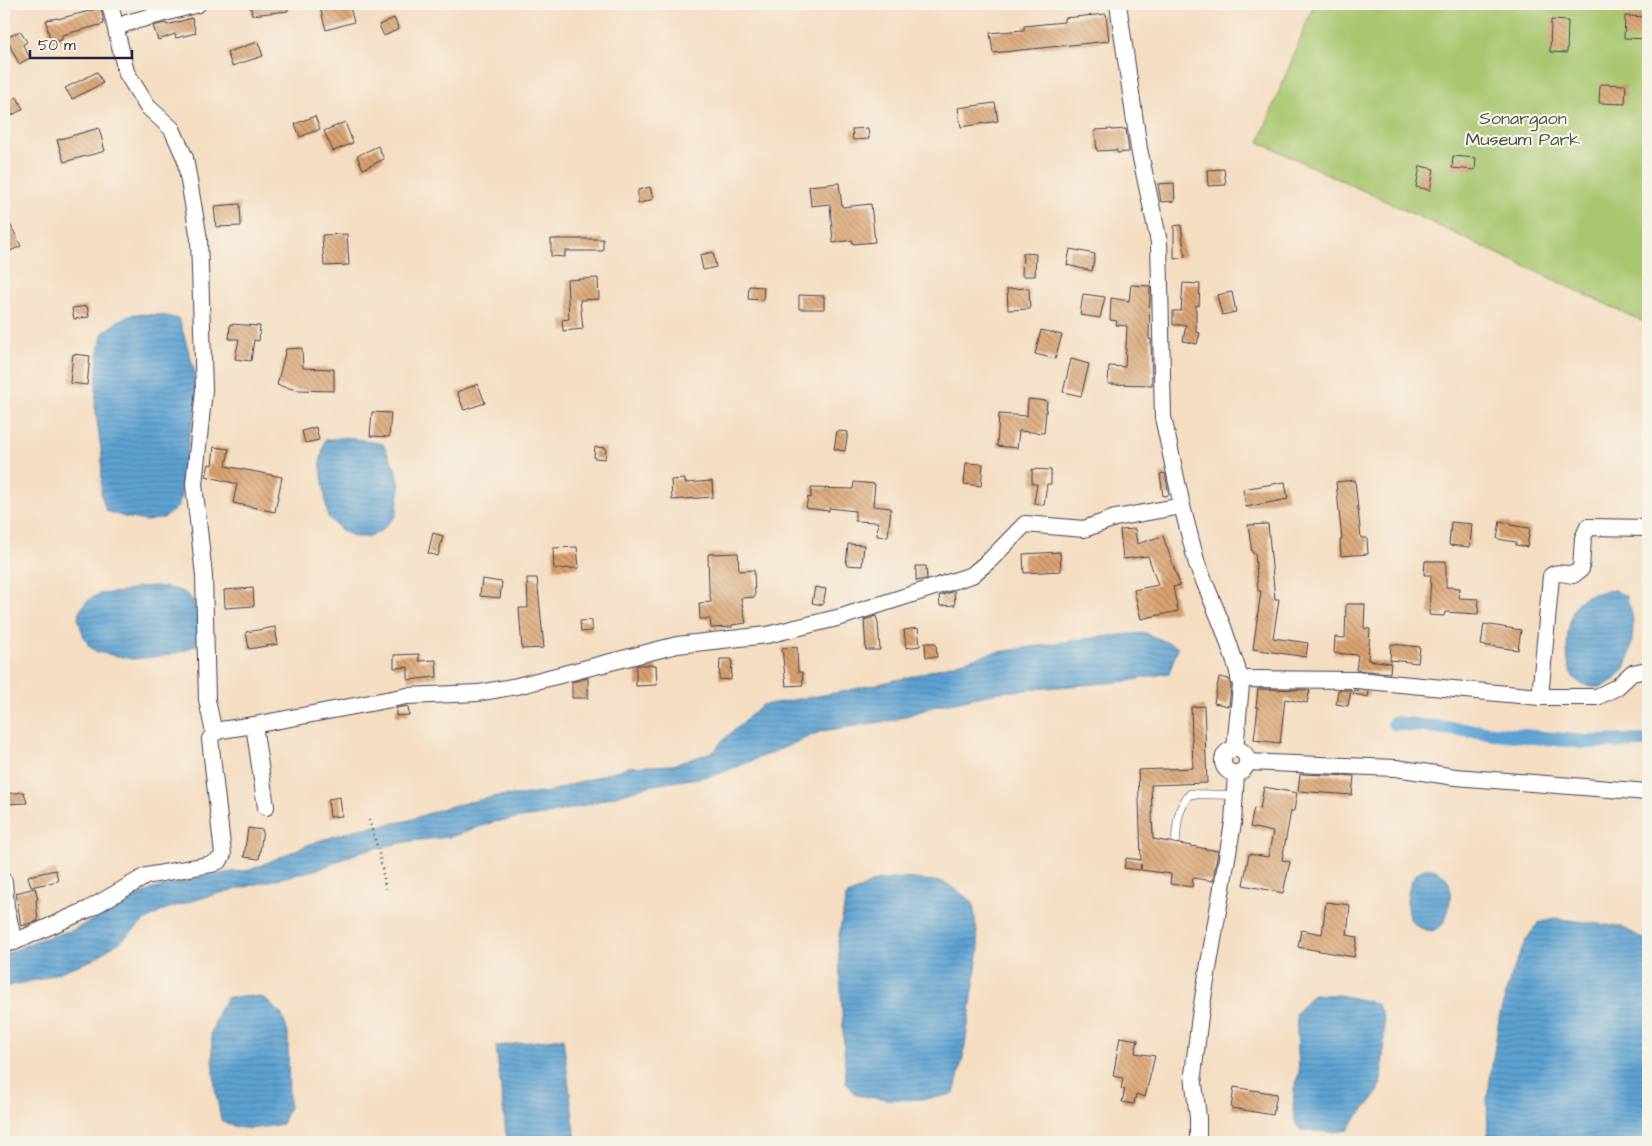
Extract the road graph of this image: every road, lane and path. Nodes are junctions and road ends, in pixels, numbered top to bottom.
1 (110, 4) edge
2 (198, 4) edge
3 (1118, 4) edge
4 (116, 28) junction
5 (1182, 506) junction
6 (1648, 528) edge
7 (1648, 670) edge
8 (1239, 679) junction
9 (1540, 697) junction
10 (254, 725) junction
11 (214, 733) junction
12 (1242, 768) junction
13 (1648, 792) edge
14 (1234, 795) junction
15 (266, 807) dead end
16 (369, 820) dead end
17 (1176, 839) dead end
18 (4, 881) edge
19 (386, 890) dead end
20 (9, 943) edge
21 (1198, 1142) edge

1 - 4 street
2 - 4 street
3 - 5 street
4 - 11 street
5 - 8 street
5 - 10 street
6 - 9 street
7 - 9 street
8 - 9 street
8 - 12 street
10 - 11 street
10 - 15 street
11 - 20 street
12 - 13 street
12 - 14 street
14 - 17 lane
14 - 21 street
16 - 19 path
18 - 20 street

